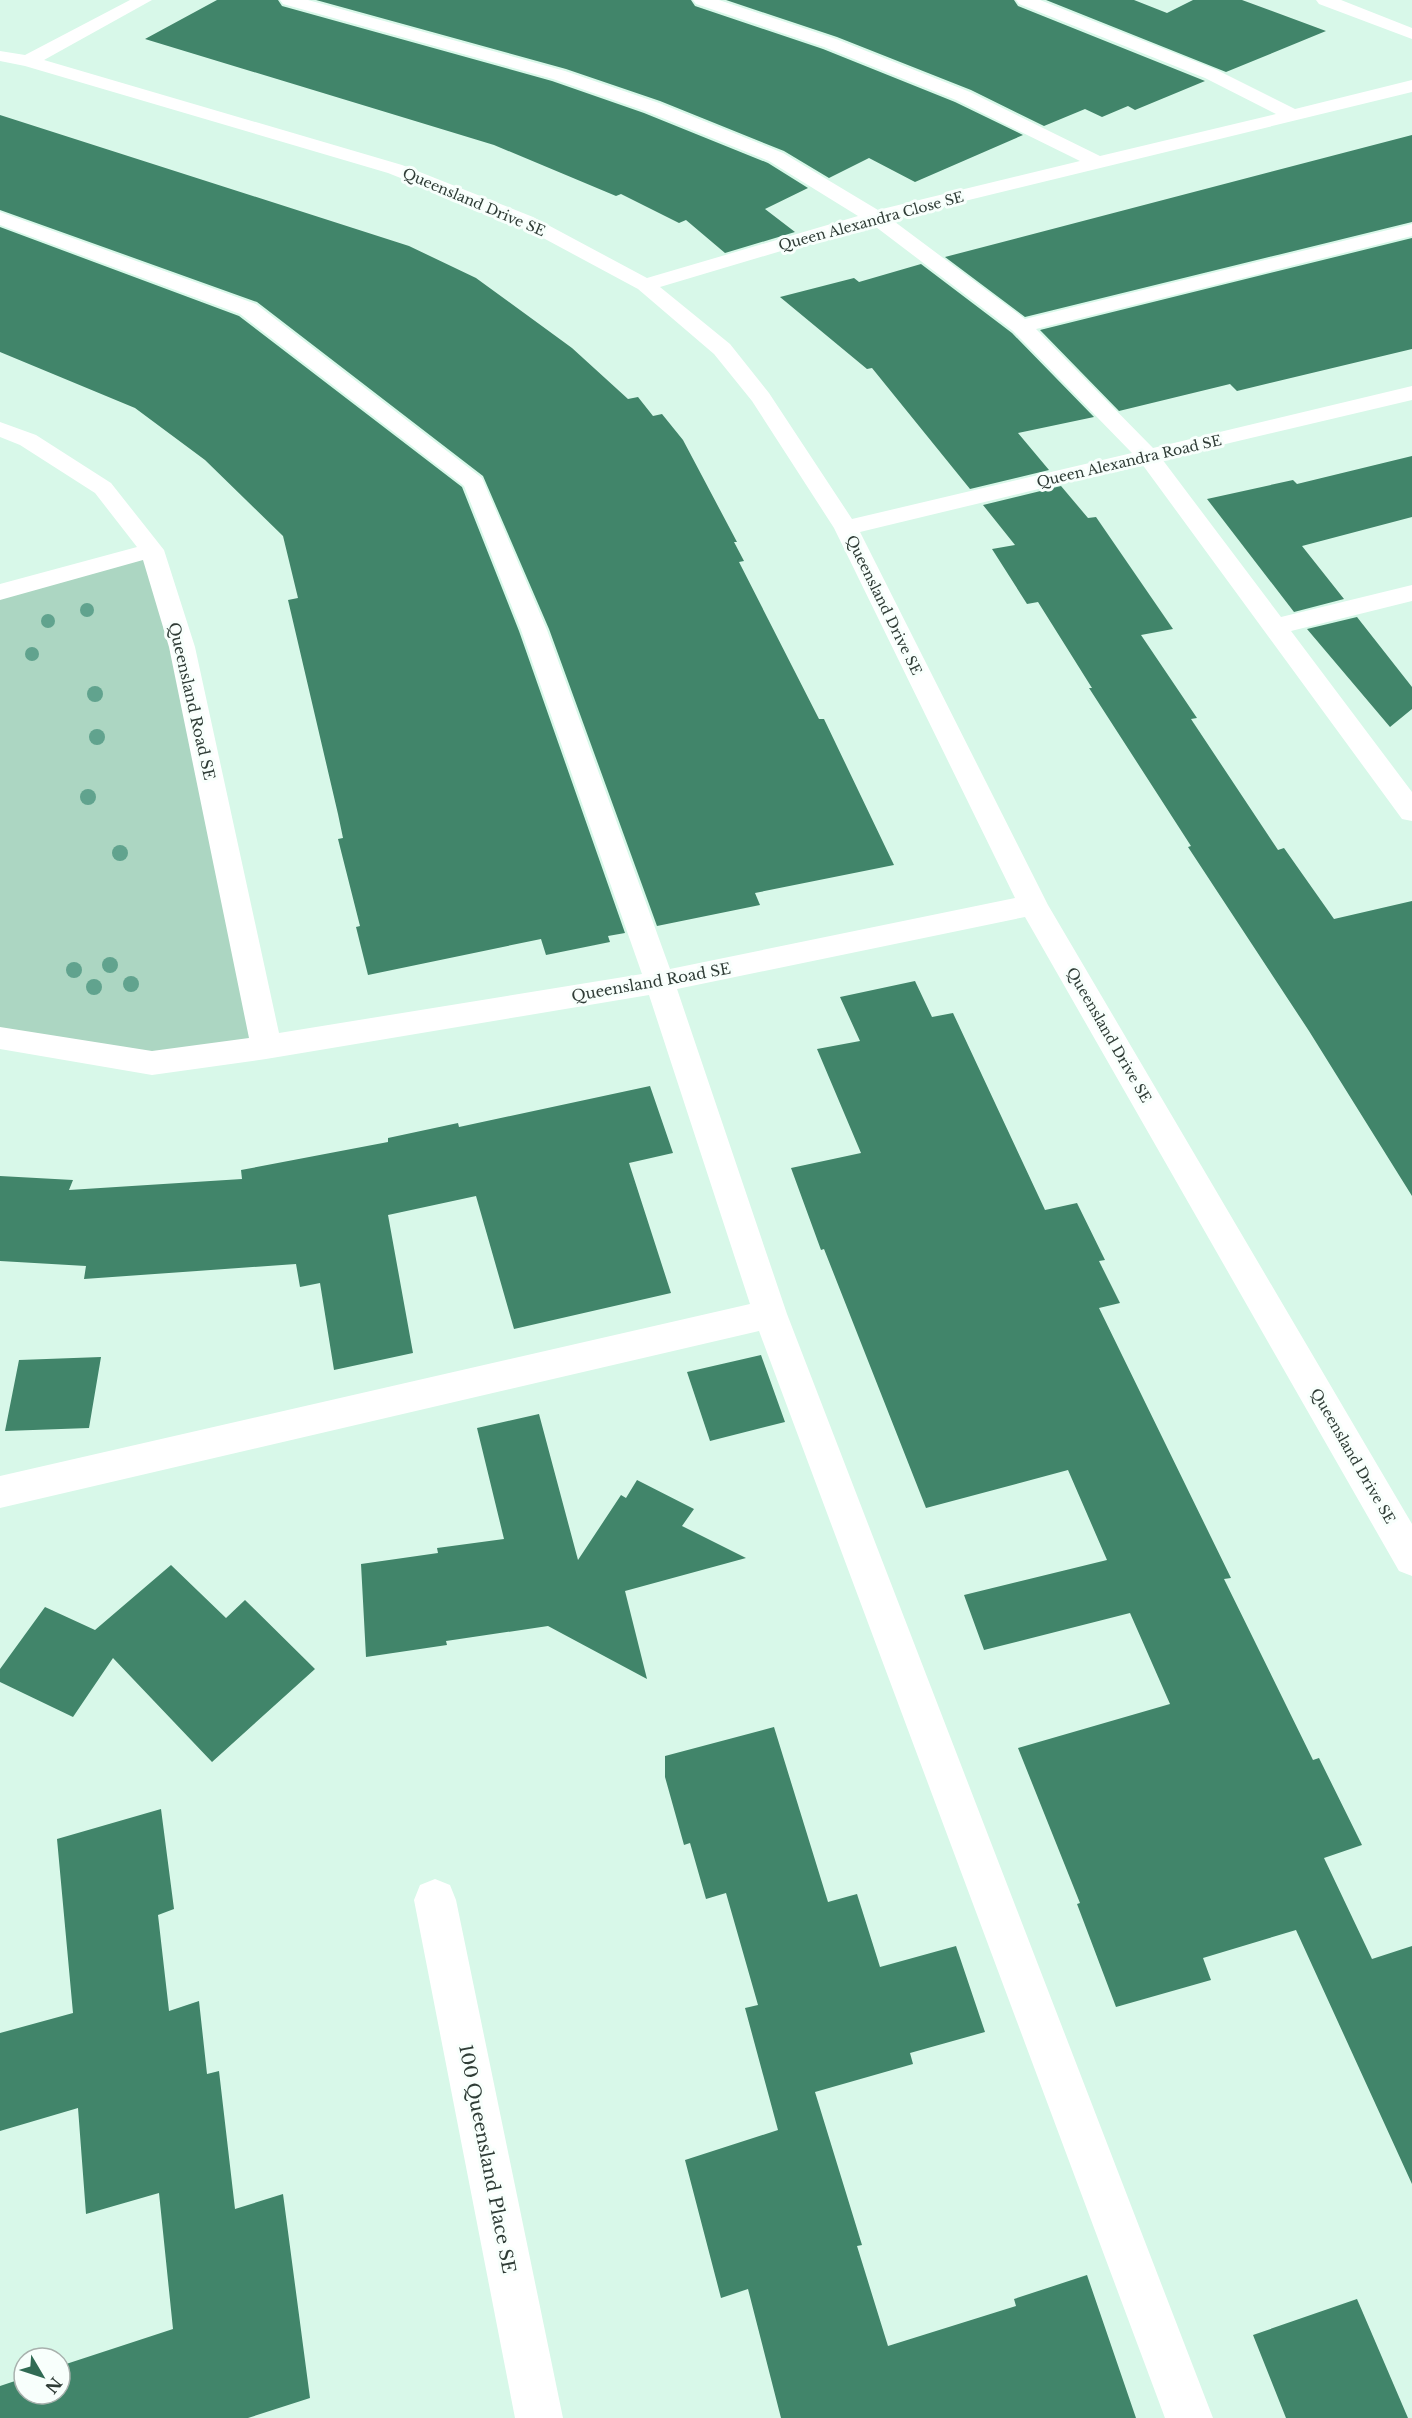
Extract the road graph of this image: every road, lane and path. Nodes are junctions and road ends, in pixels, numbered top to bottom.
1 (143, 0) edge
2 (290, 0) edge
3 (702, 0) edge
4 (1025, 0) edge
5 (1324, 0) edge
6 (380, 5) dead end
7 (356, 19) junction
8 (1412, 34) edge
9 (0, 56) edge
10 (28, 61) junction
11 (1412, 86) edge
12 (1294, 116) junction
13 (1100, 163) junction
14 (0, 218) edge
15 (876, 218) junction
16 (1412, 230) edge
17 (645, 285) junction
18 (1021, 326) junction
19 (1412, 393) edge
20 (0, 429) edge
21 (1148, 456) junction
22 (846, 528) junction
23 (152, 550) junction
24 (0, 592) edge
25 (1412, 593) edge
26 (1274, 627) junction
27 (1412, 812) edge
28 (1033, 904) junction
29 (660, 982) junction
30 (0, 1038) edge
31 (266, 1047) junction
32 (770, 1314) junction
33 (0, 1492) edge
34 (1401, 1515) edge
35 (1412, 1558) edge
36 (435, 1900) dead end
37 (539, 2418) edge
38 (1190, 2418) edge

1 - 10 street
2 - 7 street
3 - 13 street
4 - 12 street
5 - 8 street
6 - 7 street
7 - 15 street
9 - 10 street, Queensland Drive SE
10 - 17 street, Queensland Drive SE
11 - 12 street, Queen Alexandra Close SE
12 - 13 street, Queen Alexandra Close SE
13 - 15 street, Queen Alexandra Close SE
14 - 29 street
15 - 17 street, Queen Alexandra Close SE
15 - 18 street
16 - 18 street
17 - 22 street, Queensland Drive SE
18 - 21 street
19 - 21 street, Queen Alexandra Road SE
20 - 23 street, Queensland Road SE
21 - 22 street, Queen Alexandra Road SE
21 - 26 street
22 - 28 street, Queensland Drive SE
23 - 24 street
23 - 31 street, Queensland Road SE
25 - 26 street
26 - 27 street
28 - 29 street, Queensland Road SE
28 - 34 street, Queensland Drive SE
29 - 31 street, Queensland Road SE
29 - 32 street
30 - 31 street, Queensland Road SE
32 - 33 street
32 - 38 street
34 - 35 street, Queensland Drive SE
36 - 37 street, 100 Queensland Place SE

